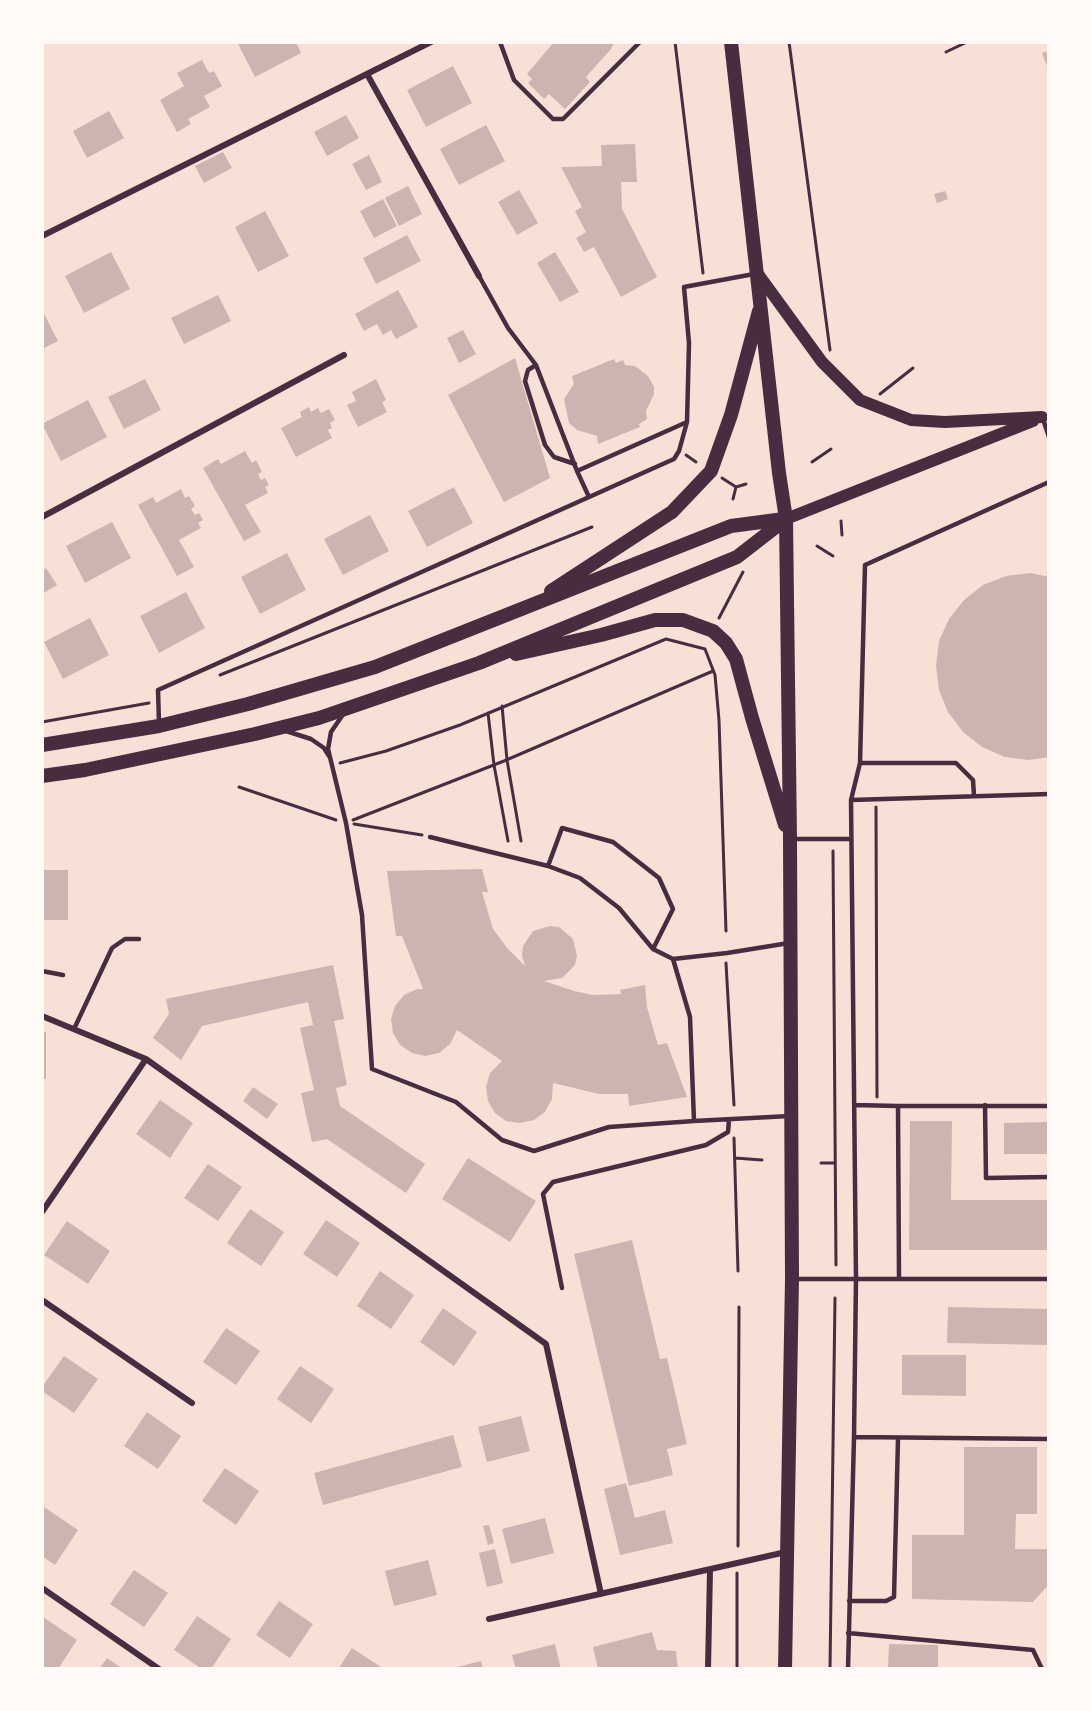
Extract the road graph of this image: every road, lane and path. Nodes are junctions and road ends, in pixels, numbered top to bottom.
1 (431, 42) edge
2 (500, 42) edge
3 (640, 42) edge
4 (675, 42) edge
5 (731, 42) edge
6 (789, 42) edge
7 (967, 42) edge
8 (946, 52) dead end
9 (367, 74) junction
10 (42, 236) edge
11 (703, 273) dead end
12 (758, 274) junction
13 (479, 276) joint
14 (761, 303) junction
15 (344, 356) dead end
16 (831, 357) dead end
17 (536, 365) junction
18 (913, 368) dead end
19 (880, 394) dead end
20 (1046, 416) edge
21 (687, 422) junction
22 (1049, 436) edge
23 (831, 448) dead end
24 (812, 462) dead end
25 (575, 464) junction
26 (577, 471) junction
27 (717, 475) dead end
28 (1049, 482) edge
29 (746, 484) dead end
30 (736, 487) junction
31 (589, 497) junction
32 (733, 499) dead end
33 (42, 517) edge
34 (786, 519) junction
35 (841, 521) dead end
36 (592, 527) dead end
37 (842, 534) dead end
38 (818, 546) dead end
39 (832, 556) dead end
40 (743, 572) dead end
41 (526, 607) junction
42 (718, 620) dead end
43 (479, 663) junction
44 (713, 671) junction
45 (218, 676) dead end
46 (158, 700) junction
47 (502, 706) junction
48 (350, 707) junction
49 (488, 713) junction
50 (42, 722) edge
51 (159, 726) junction
52 (276, 729) junction
53 (42, 745) edge
54 (507, 760) junction
55 (332, 763) junction
56 (860, 763) junction
57 (494, 765) junction
58 (42, 776) edge
59 (1049, 794) edge
60 (974, 796) junction
61 (876, 799) junction
62 (851, 800) junction
63 (346, 823) junction
64 (430, 837) dead end
65 (790, 839) junction
66 (851, 839) junction
67 (508, 841) dead end
68 (521, 841) dead end
69 (832, 851) dead end
70 (548, 866) junction
71 (726, 931) dead end
72 (139, 939) dead end
73 (790, 942) junction
74 (653, 950) junction
75 (673, 959) junction
76 (726, 963) dead end
77 (42, 971) edge
78 (63, 975) dead end
79 (42, 1016) edge
80 (74, 1029) junction
81 (146, 1059) junction
82 (877, 1104) junction
83 (734, 1105) dead end
84 (855, 1105) junction
85 (985, 1105) junction
86 (898, 1106) junction
87 (1049, 1106) edge
88 (834, 1115) junction
89 (791, 1116) junction
90 (843, 1116) dead end
91 (729, 1120) junction
92 (694, 1121) junction
93 (734, 1137) dead end
94 (735, 1158) junction
95 (762, 1160) dead end
96 (821, 1163) dead end
97 (835, 1164) junction
98 (1049, 1177) edge
99 (42, 1212) edge
100 (836, 1265) dead end
101 (738, 1271) dead end
102 (899, 1278) junction
103 (792, 1279) junction
104 (856, 1279) junction
105 (1049, 1279) edge
106 (562, 1288) dead end
107 (835, 1298) dead end
108 (42, 1300) edge
109 (739, 1307) dead end
110 (192, 1403) dead end
111 (854, 1437) junction
112 (898, 1438) junction
113 (1049, 1439) edge
114 (738, 1546) dead end
115 (786, 1552) junction
116 (710, 1570) junction
117 (737, 1572) dead end
118 (42, 1588) edge
119 (601, 1594) junction
120 (849, 1601) junction
121 (489, 1619) dead end
122 (848, 1633) junction
123 (159, 1669) edge
124 (708, 1669) edge
125 (736, 1669) edge
126 (785, 1669) edge
127 (830, 1669) edge
128 (848, 1669) edge
129 (1042, 1669) edge

1 - 9 street
2 - 3 lane
4 - 11 path
5 - 12 main road
6 - 16 path
7 - 8 path
9 - 10 street
9 - 13 street
12 - 14 main road
12 - 20 main road
12 - 21 lane
13 - 17 lane
14 - 34 main road
14 - 41 main road
15 - 33 street
17 - 25 lane
17 - 25 lane
18 - 19 path
20 - 22 lane
20 - 34 main road
21 - 26 lane
21 - 31 lane
23 - 24 path
25 - 26 lane
26 - 31 lane
27 - 30 path
28 - 56 lane
29 - 30 path
30 - 32 path
31 - 46 lane
34 - 41 main road
34 - 43 main road
34 - 65 main road
35 - 37 path
36 - 45 path
38 - 39 path
40 - 42 path
41 - 51 main road
43 - 48 main road
43 - 65 main road
44 - 47 path
44 - 54 path
44 - 71 path
46 - 50 path
46 - 51 lane
47 - 49 path
47 - 54 path
48 - 52 main road
48 - 55 lane
49 - 55 path
49 - 57 path
51 - 53 main road
52 - 55 lane
52 - 58 main road
54 - 57 path
54 - 68 path
55 - 63 lane
56 - 60 lane
56 - 62 lane
57 - 63 path
57 - 67 path
59 - 60 lane
60 - 61 lane
61 - 62 lane
61 - 82 path
62 - 66 lane
63 - 92 lane
64 - 70 lane
65 - 66 lane
65 - 73 main road
66 - 84 lane
69 - 88 path
70 - 74 lane
70 - 74 lane
72 - 80 lane
73 - 75 lane
73 - 89 main road
74 - 75 lane
75 - 92 lane
76 - 83 path
77 - 78 lane
79 - 80 street
80 - 81 street
81 - 99 street
81 - 119 street
82 - 84 lane
82 - 86 lane
84 - 104 lane
85 - 86 lane
85 - 87 lane
85 - 98 lane
86 - 102 lane
88 - 90 path
88 - 97 path
89 - 91 lane
89 - 103 main road
91 - 92 lane
91 - 106 lane
93 - 94 path
94 - 95 path
94 - 101 path
96 - 97 path
97 - 100 path
102 - 104 lane
102 - 105 lane
103 - 104 lane
103 - 115 main road
104 - 111 lane
107 - 127 path
108 - 110 street
109 - 114 path
111 - 112 lane
111 - 120 lane
112 - 113 lane
112 - 120 lane
115 - 116 street
115 - 126 main road
116 - 119 street
116 - 124 street
117 - 125 path
118 - 123 street
119 - 121 street
120 - 122 lane
122 - 128 lane
122 - 129 lane

